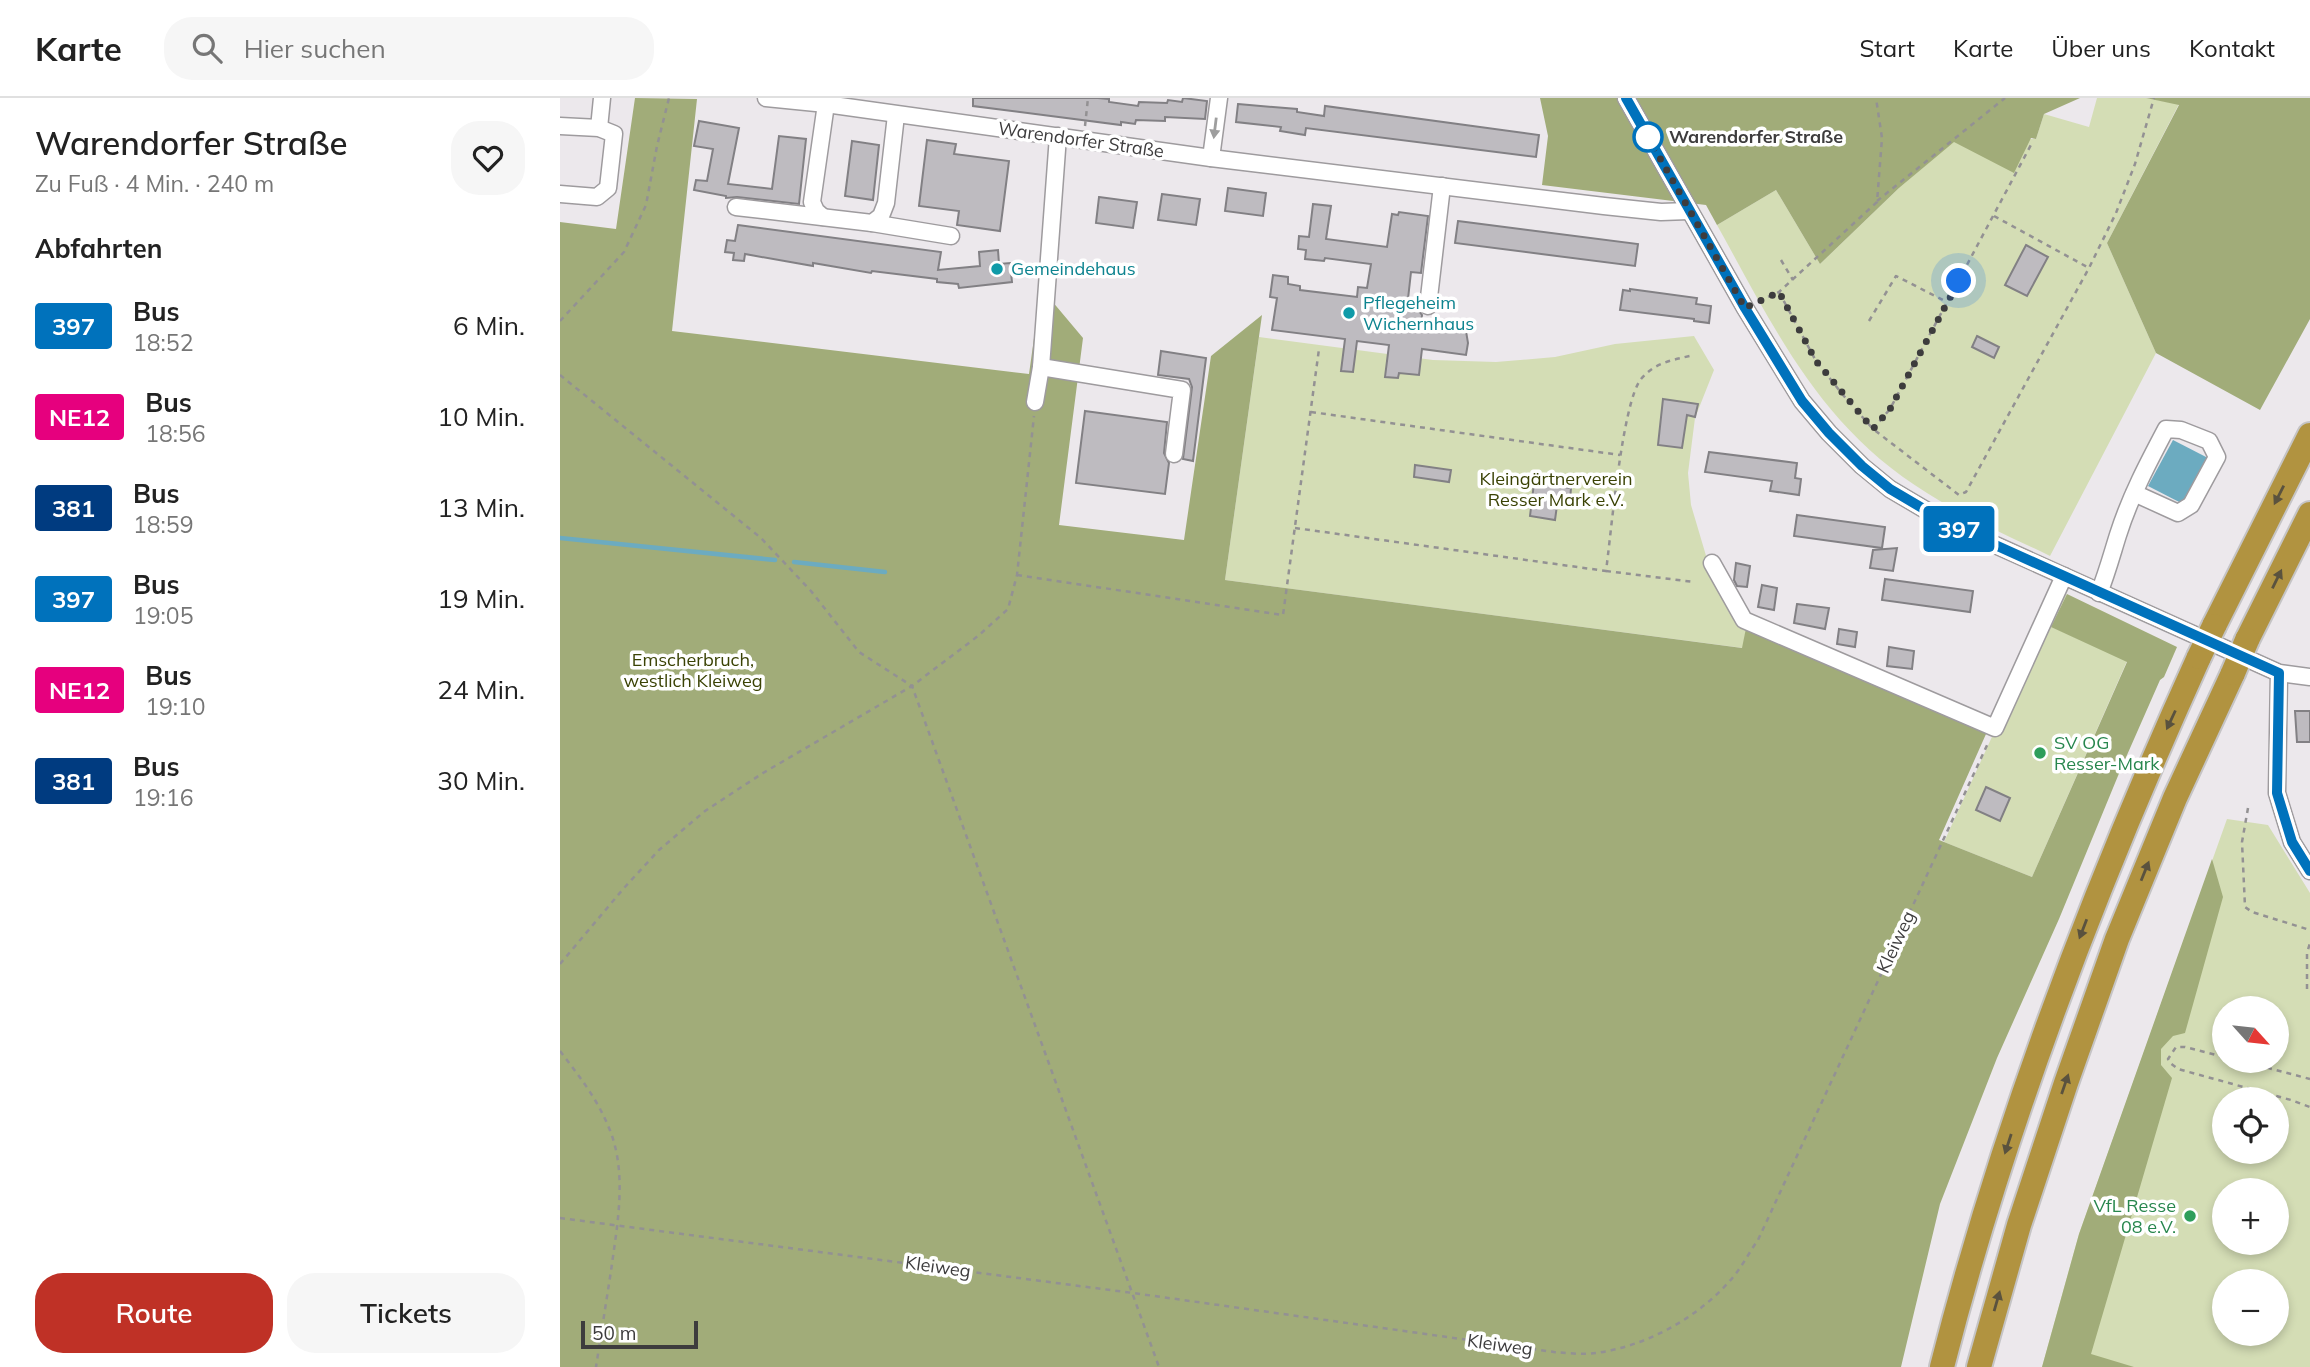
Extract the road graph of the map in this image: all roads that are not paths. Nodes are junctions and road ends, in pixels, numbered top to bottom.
1 (602, 98) edge
2 (766, 98) edge
3 (1219, 98) edge
4 (1626, 98) edge
5 (826, 104) junction
6 (896, 115) junction
7 (560, 126) edge
8 (599, 128) junction
9 (1058, 136) junction
10 (1211, 159) junction
11 (1442, 187) junction
12 (560, 194) edge
13 (736, 207) dead end
14 (1689, 211) junction
15 (823, 217) junction
16 (872, 223) junction
17 (951, 236) dead end
18 (1428, 306) dead end
19 (1041, 367) junction
20 (1035, 402) road end
21 (2310, 435) edge
22 (1174, 454) dead end
23 (2134, 493) junction
24 (2310, 514) edge
25 (1712, 563) dead end
26 (2064, 576) junction
27 (2099, 593) junction
28 (2279, 673) junction
29 (2310, 677) edge
30 (2310, 871) edge
31 (1942, 1367) edge
32 (1979, 1367) edge

1 - 8 street
2 - 5 street, Warendorfer Straße
3 -> 10 street
4 - 14 street
5 - 6 street, Warendorfer Straße
5 - 15 street
6 - 9 street, Warendorfer Straße
6 - 16 street
7 - 8 street
8 - 12 street
9 - 10 street, Warendorfer Straße
9 - 19 street
10 - 11 street, Warendorfer Straße
11 - 14 street, Warendorfer Straße
11 - 18 street
13 - 15 street
14 - 26 street
15 - 16 street
16 - 17 street
19 - 20 street
19 - 22 street
21 -> 31 highway, bridge
23 - 23 street
23 - 27 street
32 -> 24 highway, bridge
25 - 26 street
26 - 27 street
27 - 28 street
28 - 29 street
28 - 30 street

